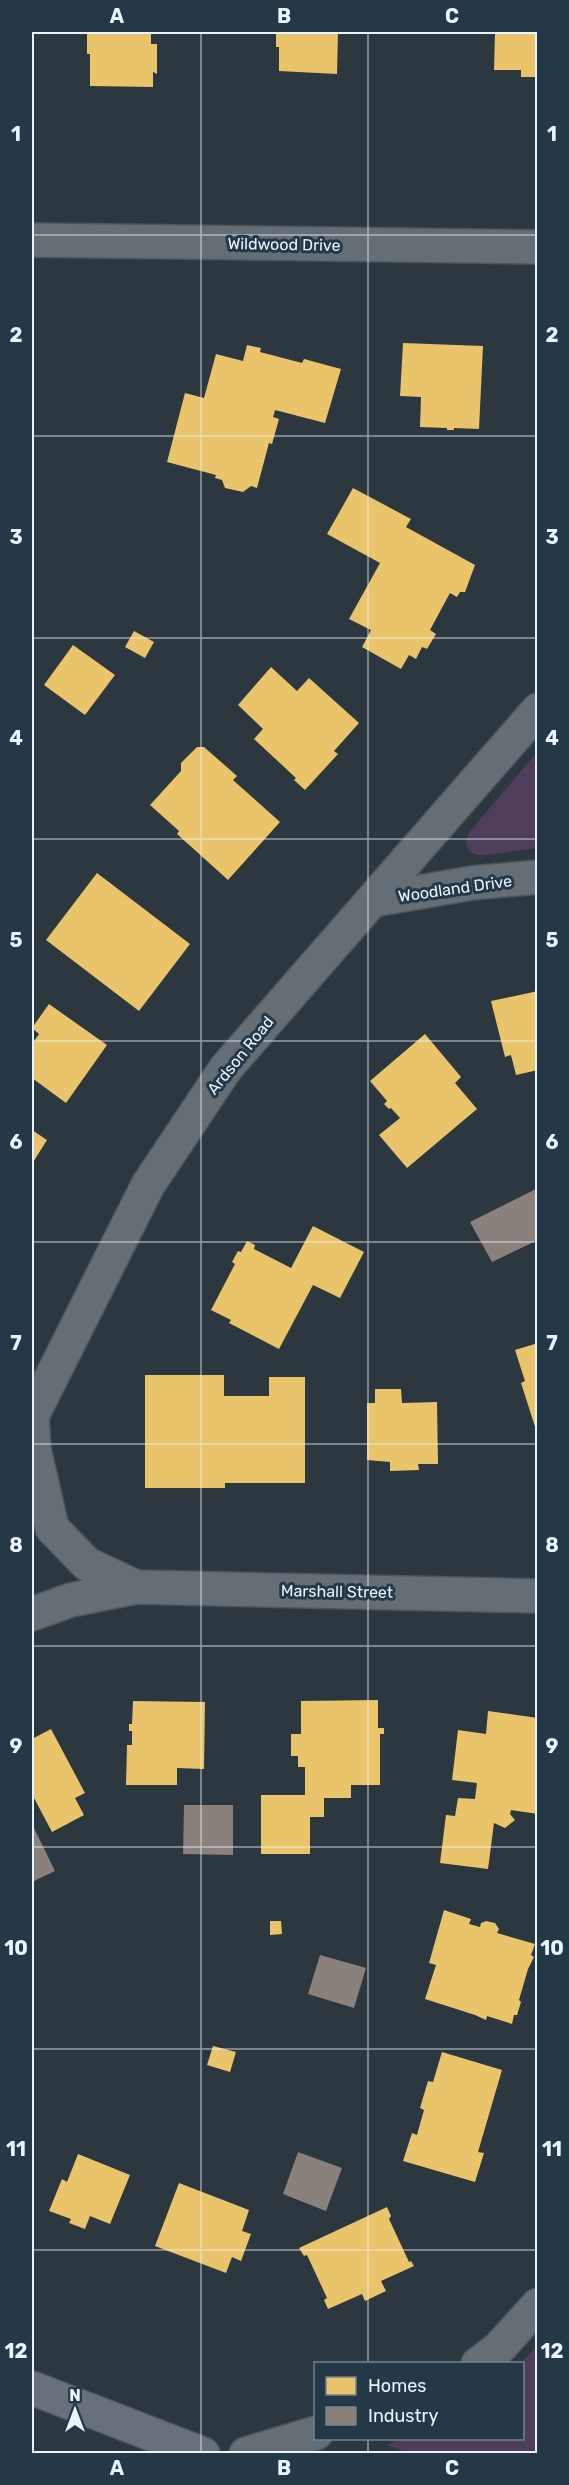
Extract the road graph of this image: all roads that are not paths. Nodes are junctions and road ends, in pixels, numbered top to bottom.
1 (32, 240) edge
2 (537, 247) edge
3 (537, 710) edge
4 (537, 877) edge
5 (373, 900) junction
6 (33, 1451) edge
7 (136, 1587) junction
8 (537, 1596) edge
9 (32, 1614) edge
10 (537, 2305) edge
11 (481, 2362) edge
12 (32, 2388) edge
13 (314, 2433) edge
14 (203, 2454) edge
15 (246, 2454) edge

1 - 2 street, Wildwood Drive
3 - 5 street, Ardson Road
4 - 5 street, Woodland Drive
5 - 6 street, Ardson Road
6 - 7 street, Marshall Street
7 - 8 street, Marshall Street
7 - 9 street, Marshall Street
10 - 11 street
12 - 14 main road
13 - 15 street

